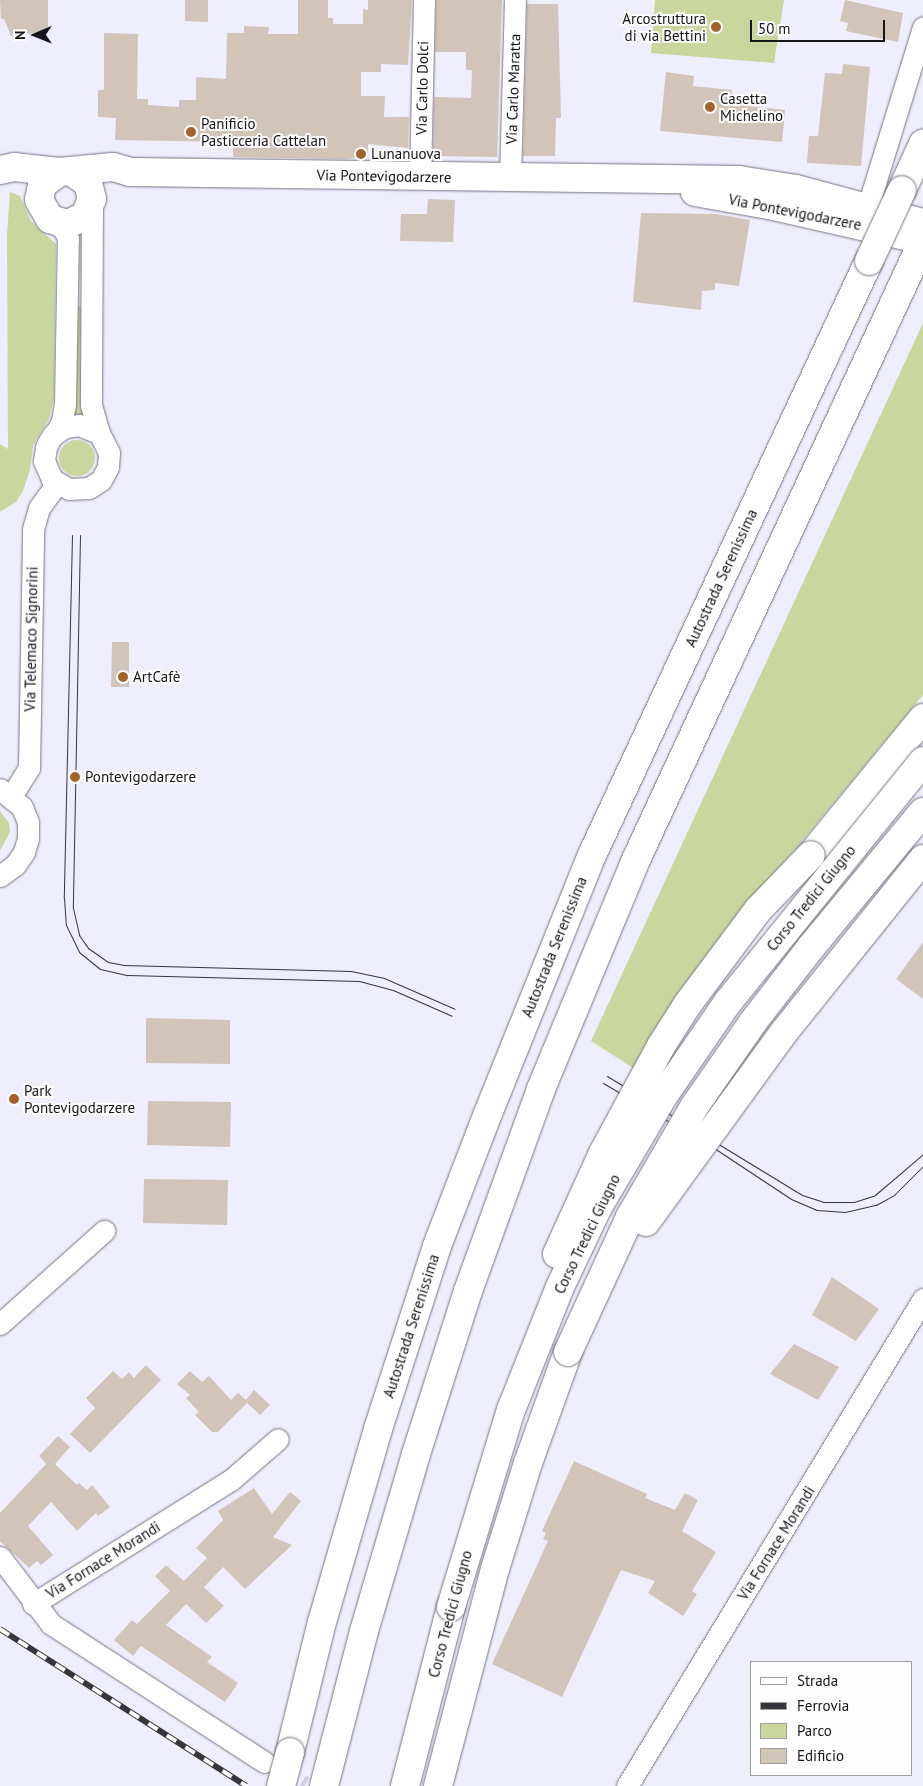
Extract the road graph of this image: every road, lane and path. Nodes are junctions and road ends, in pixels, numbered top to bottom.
1 (424, 0) edge
2 (515, 0) edge
3 (923, 27) edge
4 (923, 144) edge
5 (0, 170) edge
6 (65, 171) junction
7 (130, 172) junction
8 (0, 175) edge
9 (420, 176) junction
10 (510, 178) junction
11 (638, 180) junction
12 (92, 202) junction
13 (868, 206) junction
14 (47, 211) junction
15 (923, 223) edge
16 (923, 240) edge
17 (99, 433) junction
18 (53, 436) junction
19 (57, 484) junction
20 (923, 718) edge
21 (923, 761) edge
22 (6, 792) edge
23 (923, 812) edge
24 (923, 859) edge
25 (0, 876) edge
26 (104, 1231) dead end
27 (923, 1299) edge
28 (0, 1324) edge
29 (568, 1352) junction
30 (511, 1410) junction
31 (278, 1439) dead end
32 (0, 1557) edge
33 (33, 1604) junction
34 (264, 1762) tunnel mouth
35 (325, 1785) edge
36 (281, 1786) edge
37 (405, 1786) edge
38 (438, 1786) edge
39 (627, 1786) edge

1 - 9 street, Via Carlo Dolci
2 - 10 street, Via Carlo Maratta
3 - 13 street
4 - 36 main road, Autostrada Serenissima, bridge
5 - 6 main road, Via Pontevigodarzere
6 - 7 main road, Via Pontevigodarzere
6 - 12 main road
6 - 14 main road
7 - 9 main road, Via Pontevigodarzere
7 - 12 main road, Via Pontevigodarzere
8 - 14 main road
9 - 10 main road, Via Pontevigodarzere
10 - 11 main road, Via Pontevigodarzere
11 - 13 main road, Via Pontevigodarzere
11 - 16 main road, Via Pontevigodarzere
12 - 14 main road, Via Pontevigodarzere
12 - 17 street
13 - 15 main road, Via Pontevigodarzere
14 - 18 street
16 - 35 main road
17 - 18 street
17 - 19 street
18 - 19 street
19 - 22 street, Via Telemaco Signorini
20 - 30 main road, bridge
21 - 30 main road, Corso Tredici Giugno, bridge
22 - 25 street, Via Telemaco Signorini
23 - 29 main road, Corso Tredici Giugno, bridge
24 - 29 main road, bridge
26 - 28 street
27 - 39 street, Via Fornace Morandi
29 - 38 main road, Corso Tredici Giugno
30 - 37 main road, Corso Tredici Giugno, bridge
31 - 33 street, Via Fornace Morandi
32 - 33 street
33 - 34 street, Via Fornace Morandi

